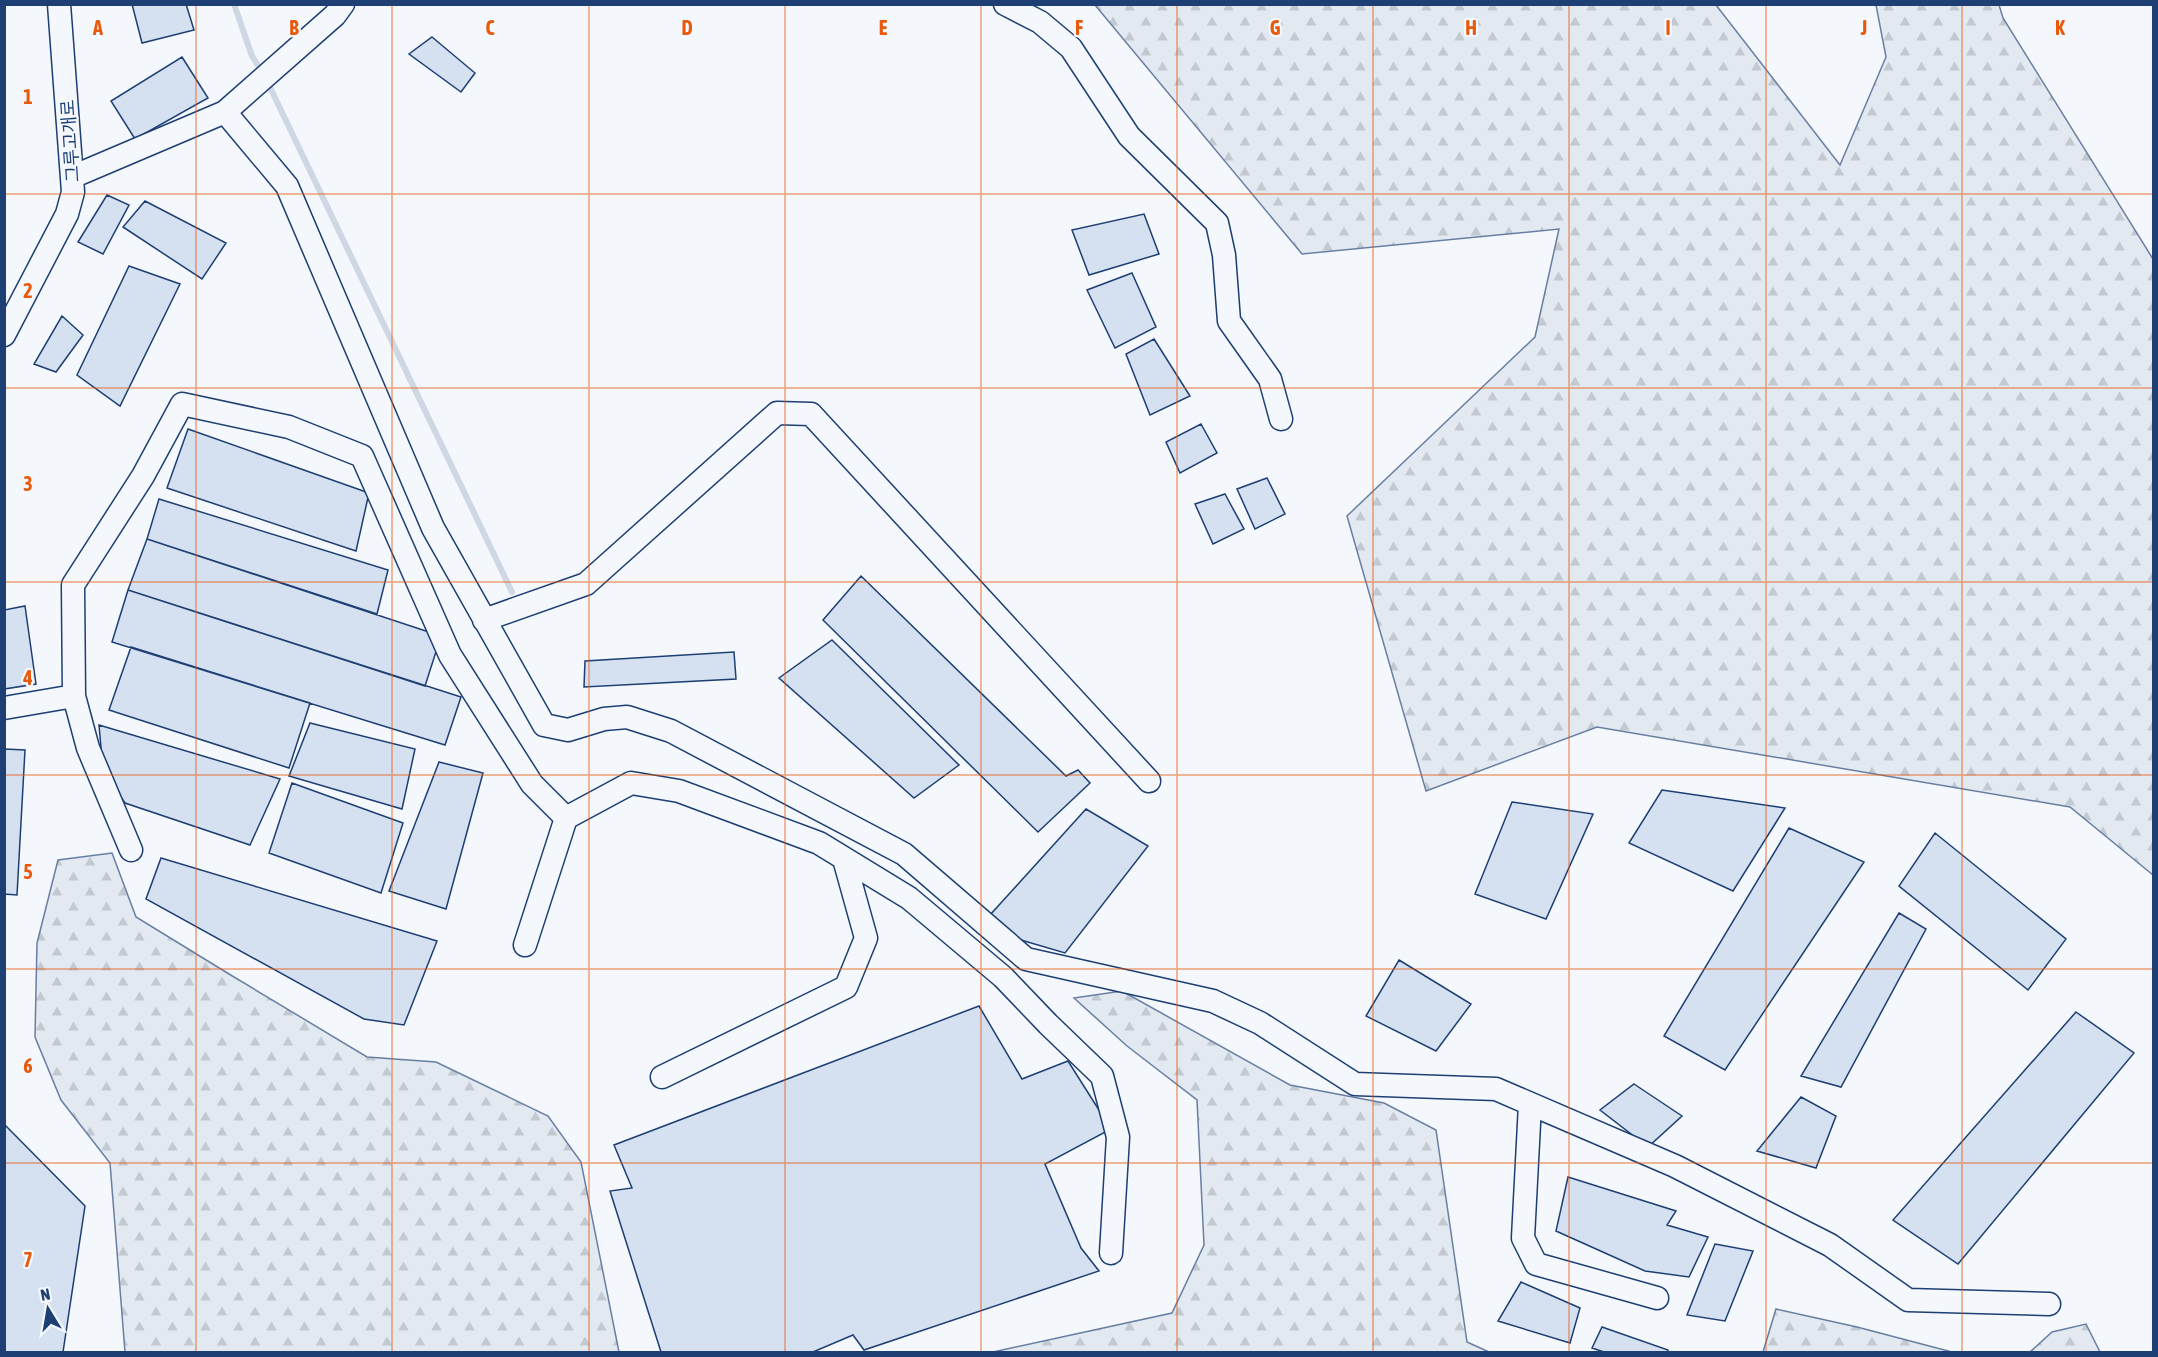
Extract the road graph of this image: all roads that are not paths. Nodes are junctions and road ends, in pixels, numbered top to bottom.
1 (59, 4) edge
2 (343, 4) edge
3 (1005, 4) edge
4 (225, 112) junction
5 (72, 177) junction
6 (4, 334) edge
7 (1281, 419) dead end
8 (484, 620) junction
9 (74, 696) junction
10 (4, 708) edge
11 (1149, 781) dead end
12 (567, 818) junction
13 (131, 850) dead end
14 (844, 859) junction
15 (525, 945) dead end
16 (662, 1077) dead end
17 (1530, 1104) junction
18 (1111, 1253) dead end
19 (1657, 1298) dead end
20 (2049, 1304) dead end

1 - 5 street, 그루고개로
2 - 4 street
3 - 7 street
4 - 5 street
4 - 8 street
5 - 6 street, 그루고개로
8 - 11 street
8 - 17 street
9 - 10 street
9 - 12 street
9 - 13 street
12 - 14 street
12 - 15 street
14 - 16 street
14 - 18 street
17 - 19 street
17 - 20 street

